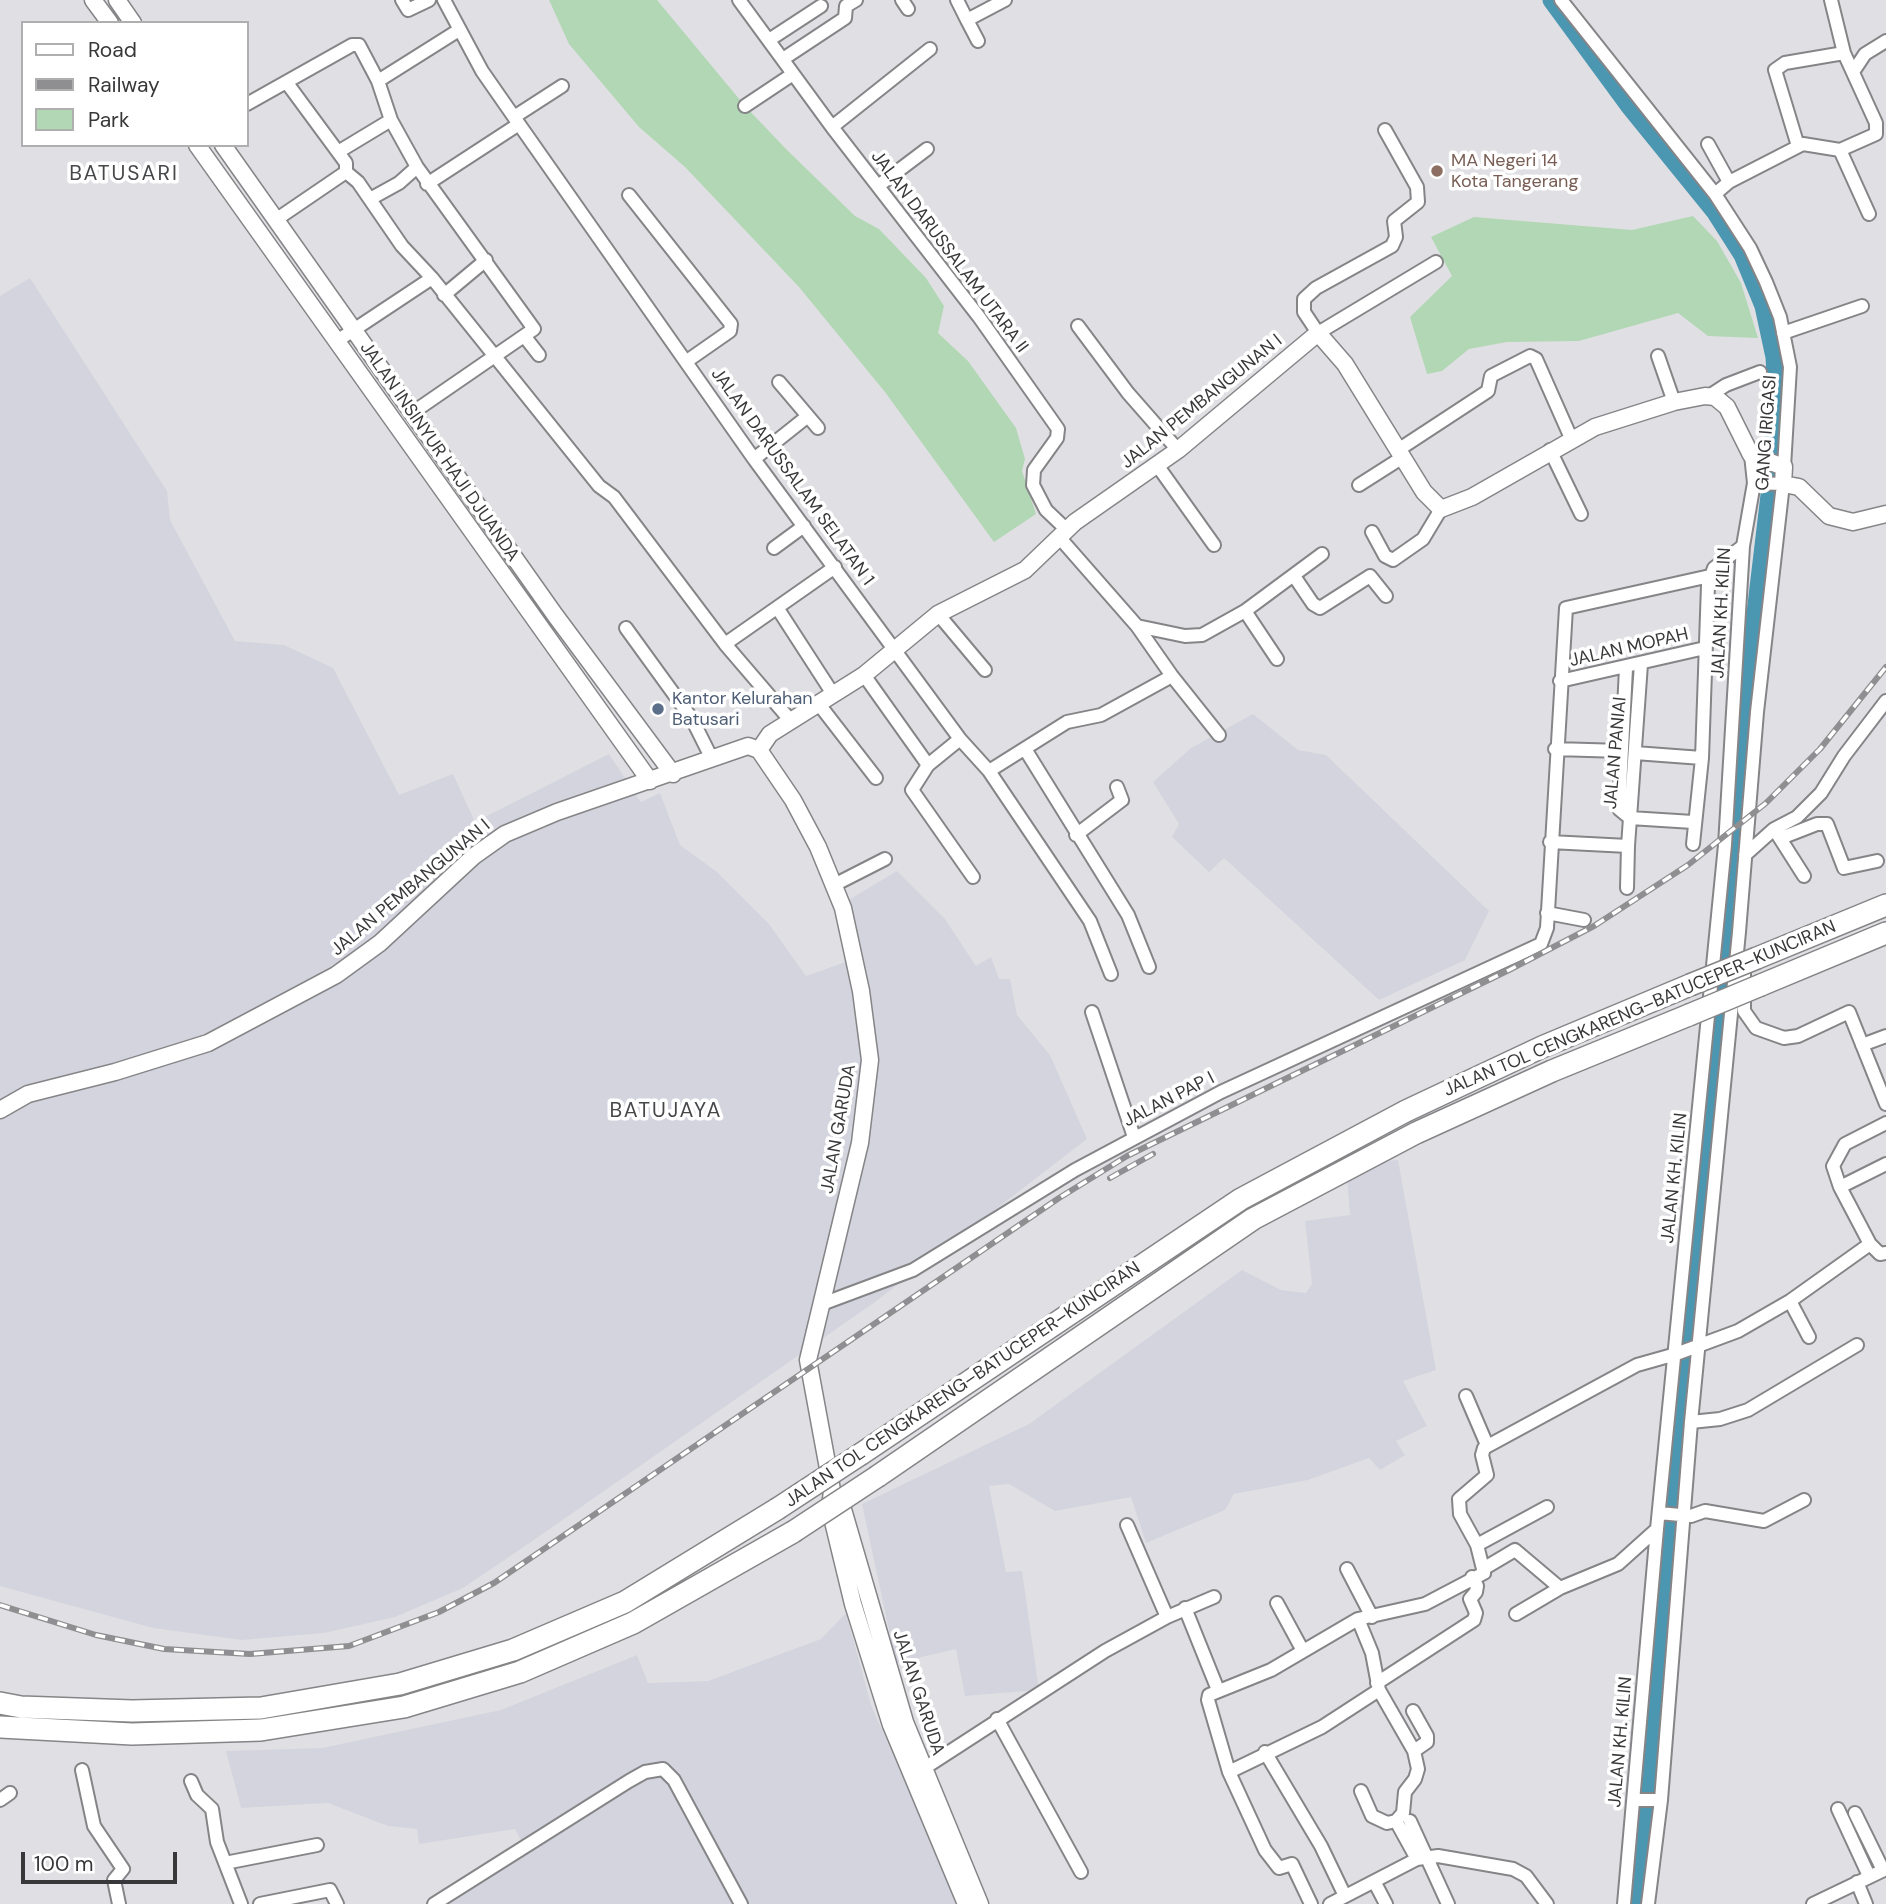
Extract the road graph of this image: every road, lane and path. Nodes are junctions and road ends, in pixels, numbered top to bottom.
1 (93, 0) edge
2 (117, 0) edge
3 (402, 0) edge
4 (429, 0) edge
5 (444, 0) edge
6 (739, 0) edge
7 (856, 0) edge
8 (957, 0) edge
9 (1005, 0) edge
10 (1561, 0) edge
11 (1831, 0) edge
12 (821, 6) dead end
13 (967, 20) junction
14 (109, 21) edge
15 (132, 21) edge
16 (459, 30) junction
17 (769, 40) junction
18 (1886, 40) edge
19 (978, 41) dead end
20 (930, 49) dead end
21 (1844, 53) junction
22 (783, 59) junction
23 (1853, 72) junction
24 (793, 74) junction
25 (377, 81) junction
26 (286, 83) junction
27 (562, 86) dead end
28 (248, 103) edge
29 (745, 106) dead end
30 (391, 120) junction
31 (516, 121) junction
32 (832, 127) junction
33 (1385, 130) dead end
34 (1708, 144) dead end
35 (1798, 146) junction
36 (198, 147) edge
37 (224, 147) edge
38 (927, 149) dead end
39 (1840, 150) junction
40 (338, 152) junction
41 (417, 167) junction
42 (346, 172) junction
43 (1729, 182) junction
44 (427, 184) junction
45 (878, 186) junction
46 (1715, 194) junction
47 (629, 195) dead end
48 (370, 199) junction
49 (1869, 214) dead end
50 (277, 219) junction
51 (486, 260) junction
52 (1436, 262) dead end
53 (432, 278) junction
54 (444, 295) junction
55 (1862, 306) dead end
56 (1078, 326) dead end
57 (354, 330) junction
58 (1318, 333) junction
59 (1783, 333) junction
60 (525, 337) junction
61 (337, 341) junction
62 (539, 355) dead end
63 (1658, 356) dead end
64 (496, 357) junction
65 (687, 361) junction
66 (1760, 372) dead end
67 (779, 382) dead end
68 (1709, 396) junction
69 (1674, 402) junction
70 (412, 413) junction
71 (808, 416) junction
72 (818, 428) dead end
73 (1571, 438) junction
74 (1178, 450) junction
75 (1550, 450) junction
76 (1400, 453) junction
77 (1759, 457) junction
78 (754, 458) junction
79 (1157, 465) junction
80 (1783, 466) junction
81 (1759, 483) junction
82 (1782, 484) junction
83 (1359, 485) dead end
84 (1441, 509) junction
85 (1581, 514) dead end
86 (1886, 514) edge
87 (804, 526) junction
88 (1372, 532) dead end
89 (1063, 533) junction
90 (1214, 545) dead end
91 (1742, 546) junction
92 (774, 548) dead end
93 (1322, 554) dead end
94 (835, 568) junction
95 (1294, 576) junction
96 (1710, 576) junction
97 (1386, 596) dead end
98 (778, 609) junction
99 (1245, 611) junction
100 (939, 614) junction
101 (1137, 626) junction
102 (626, 628) dead end
103 (726, 644) junction
104 (1706, 648) junction
105 (897, 649) junction
106 (1277, 659) dead end
107 (1642, 664) junction
108 (1626, 668) junction
109 (985, 670) dead end
110 (864, 675) junction
111 (1172, 676) junction
112 (1560, 681) junction
113 (833, 694) junction
114 (1886, 701) edge
115 (818, 703) junction
116 (791, 721) junction
117 (1219, 735) dead end
118 (960, 739) junction
119 (1025, 749) junction
120 (1555, 749) junction
121 (759, 750) junction
122 (1628, 752) junction
123 (1702, 758) junction
124 (712, 759) junction
125 (928, 765) junction
126 (989, 771) junction
127 (673, 774) junction
128 (876, 778) dead end
129 (650, 781) junction
130 (1117, 788) dead end
131 (1630, 818) junction
132 (1693, 822) junction
133 (1777, 833) junction
134 (1076, 835) junction
135 (1550, 842) junction
136 (1693, 844) dead end
137 (1628, 846) junction
138 (1745, 855) junction
139 (885, 859) dead end
140 (1877, 861) dead end
141 (1804, 876) dead end
142 (973, 877) dead end
143 (834, 885) junction
144 (1628, 888) dead end
145 (1886, 905) edge
146 (1547, 913) junction
147 (1584, 920) dead end
148 (1739, 932) junction
149 (1886, 933) edge
150 (1149, 967) dead end
151 (1111, 974) dead end
152 (1092, 1012) dead end
153 (1886, 1036) edge
154 (1862, 1045) junction
155 (1884, 1096) edge
156 (0, 1110) edge
157 (1886, 1122) edge
158 (1134, 1137) junction
159 (1886, 1164) edge
160 (1840, 1187) junction
161 (1870, 1244) junction
162 (1886, 1253) edge
163 (1790, 1301) junction
164 (822, 1304) junction
165 (1809, 1337) dead end
166 (1697, 1345) junction
167 (1857, 1345) dead end
168 (1679, 1353) junction
169 (1466, 1396) dead end
170 (1691, 1422) junction
171 (1487, 1445) junction
172 (1804, 1500) dead end
173 (1547, 1507) dead end
174 (1671, 1514) junction
175 (1127, 1525) dead end
176 (1657, 1529) junction
177 (1477, 1545) junction
178 (1347, 1569) dead end
179 (1483, 1569) junction
180 (1472, 1577) junction
181 (1560, 1588) junction
182 (1214, 1597) dead end
183 (1277, 1603) dead end
184 (1185, 1608) junction
185 (1516, 1614) dead end
186 (1167, 1616) junction
187 (1365, 1618) junction
188 (1303, 1651) junction
189 (1378, 1687) junction
190 (1218, 1690) junction
191 (0, 1703) edge
192 (1413, 1711) dead end
193 (997, 1719) junction
194 (898, 1724) junction
195 (0, 1727) edge
196 (1413, 1751) junction
197 (1265, 1752) junction
198 (923, 1769) junction
199 (82, 1770) dead end
200 (1229, 1772) junction
201 (191, 1781) dead end
202 (1361, 1791) dead end
203 (1637, 1801) junction
204 (1658, 1801) junction
205 (1838, 1810) dead end
206 (1856, 1813) dead end
207 (1396, 1821) junction
208 (1410, 1821) dead end
209 (317, 1845) dead end
210 (1421, 1858) junction
211 (225, 1863) junction
212 (1884, 1869) edge
213 (1081, 1872) dead end
214 (1863, 1879) junction
215 (1376, 1883) junction
216 (965, 1885) junction
217 (1345, 1896) junction
218 (119, 1904) edge
219 (241, 1904) edge
220 (260, 1904) edge
221 (337, 1904) edge
222 (434, 1904) edge
223 (740, 1904) edge
224 (966, 1904) edge
225 (980, 1904) edge
226 (1311, 1904) edge
227 (1330, 1904) edge
228 (1386, 1904) edge
229 (1448, 1904) edge
230 (1547, 1904) edge
231 (1624, 1904) edge
232 (1648, 1904) edge
233 (1813, 1904) edge
234 (1866, 1904) edge

1 - 14 main road
2 - 15 main road
3 - 4 street
5 - 16 street, JALAN DARUSSALAM SELATAN 1
6 - 17 street, JALAN DARUSSALAM UTARA II
7 - 22 street
8 - 13 street
9 - 13 street
10 - 46 street, GANG IRIGASI
11 - 21 street
12 - 17 street
13 - 19 street
16 - 25 street
16 - 31 street, JALAN DARUSSALAM SELATAN 1
17 - 22 street, JALAN DARUSSALAM UTARA II
18 - 23 street
20 - 32 street
21 - 23 street
21 - 35 street
22 - 24 street, JALAN DARUSSALAM UTARA II
23 - 39 street
24 - 29 street
24 - 32 street, JALAN DARUSSALAM UTARA II
25 - 26 street
25 - 30 street
26 - 28 street
26 - 40 street
27 - 31 street
30 - 40 street
30 - 41 street
31 - 44 street
31 - 65 street, JALAN DARUSSALAM SELATAN 1
32 - 45 street, JALAN DARUSSALAM UTARA II
33 - 58 street
34 - 43 street
35 - 39 street
35 - 43 street
36 - 61 main road, JALAN INSINYUR HAJI DJUANDA
37 - 50 main road, JALAN INSINYUR HAJI DJUANDA
38 - 45 street
39 - 49 street
40 - 42 street
41 - 44 street
41 - 48 street
42 - 48 street
42 - 50 street
43 - 46 street
44 - 51 street
45 - 89 street, JALAN DARUSSALAM UTARA II
46 - 59 street, GANG IRIGASI
47 - 65 street
48 - 53 street
50 - 57 main road, JALAN INSINYUR HAJI DJUANDA
51 - 54 street
51 - 60 street
52 - 58 street
53 - 54 street
53 - 57 street
54 - 64 street
55 - 59 street
56 - 74 street
57 - 61 street
57 - 70 main road, JALAN INSINYUR HAJI DJUANDA
58 - 74 main road, JALAN PEMBANGUNAN I
58 - 76 main road
59 - 80 street, GANG IRIGASI
60 - 62 street
60 - 64 street
61 - 129 main road, JALAN INSINYUR HAJI DJUANDA
63 - 69 street
64 - 70 street
64 - 103 street
65 - 78 street, JALAN DARUSSALAM SELATAN 1
66 - 68 street
67 - 71 street
68 - 69 main road
68 - 77 main road
69 - 73 main road
70 - 127 main road, JALAN INSINYUR HAJI DJUANDA
71 - 72 street
71 - 78 street
73 - 75 main road
73 - 76 street
74 - 79 main road, JALAN PEMBANGUNAN I
75 - 84 main road
75 - 85 street
76 - 83 street
76 - 84 main road
77 - 80 main road
77 - 81 street, JALAN KH. KILIN
78 - 87 street, JALAN DARUSSALAM SELATAN 1
79 - 89 main road, JALAN PEMBANGUNAN I
79 - 90 street
80 - 82 main road, GANG IRIGASI
81 - 82 street
81 - 91 street, JALAN KH. KILIN
82 - 86 main road
82 - 138 street, GANG IRIGASI
84 - 88 street
87 - 92 street
87 - 94 street, JALAN DARUSSALAM SELATAN 1
89 - 100 main road, JALAN PEMBANGUNAN I
89 - 101 street
91 - 96 street
91 - 168 street, JALAN KH. KILIN
93 - 95 street
94 - 98 street
94 - 105 street, JALAN DARUSSALAM SELATAN 1
95 - 97 street
95 - 99 street
96 - 104 street
96 - 112 street
98 - 103 street
98 - 113 street
99 - 101 street
99 - 106 street
100 - 105 main road, JALAN PEMBANGUNAN I
100 - 109 street
101 - 111 street
102 - 124 street
103 - 116 street
104 - 107 street, JALAN MOPAH
104 - 123 street
105 - 110 main road, JALAN PEMBANGUNAN I
105 - 118 street, JALAN DARUSSALAM SELATAN 1
107 - 108 street, JALAN MOPAH
107 - 122 street, JALAN PANIAI
108 - 112 street, JALAN MOPAH
108 - 122 street, JALAN PANIAI
110 - 113 main road, JALAN PEMBANGUNAN I
110 - 125 street
111 - 117 street
111 - 119 street
112 - 120 street
113 - 115 main road, JALAN PEMBANGUNAN I
114 - 133 street
115 - 116 main road, JALAN PEMBANGUNAN I
115 - 128 street
116 - 121 main road, JALAN PEMBANGUNAN I
118 - 125 street
118 - 126 street, JALAN DARUSSALAM SELATAN 1
119 - 126 street
119 - 134 street
120 - 122 street
120 - 135 street
121 - 124 main road, JALAN PEMBANGUNAN I
121 - 143 main road, JALAN GARUDA
122 - 123 street
122 - 131 street, JALAN PANIAI
123 - 132 street
124 - 127 main road, JALAN PEMBANGUNAN I
125 - 142 street
126 - 151 street, JALAN DARUSSALAM SELATAN 1
127 - 129 main road, JALAN PEMBANGUNAN I
129 - 156 main road, JALAN PEMBANGUNAN I
130 - 134 street
131 - 132 street
131 - 137 street, JALAN PANIAI
132 - 136 street
133 - 138 street
133 - 140 street
133 - 141 street
134 - 150 street
135 - 137 street
135 - 146 street
137 - 144 street, JALAN PANIAI
138 - 148 street, JALAN KH. KILIN
139 - 143 street
143 - 164 main road, JALAN GARUDA
145 - 191 highway, JALAN TOL CENGKARENG–BATUCEPER–KUNCIRAN, bridge
146 - 147 street
146 - 158 street, JALAN PAP I
148 - 154 street
148 - 166 street, JALAN KH. KILIN
149 - 195 highway, JALAN TOL CENGKARENG–BATUCEPER–KUNCIRAN, bridge
152 - 158 street
153 - 154 street
154 - 155 street
157 - 160 street
158 - 164 street, JALAN PAP I
159 - 160 street
160 - 161 street
161 - 162 street
161 - 163 street
163 - 165 street
163 - 166 street
164 - 194 main road, JALAN GARUDA
166 - 168 street
166 - 170 street, JALAN KH. KILIN
167 - 170 street
168 - 171 street
168 - 174 street, JALAN KH. KILIN
169 - 171 street
170 - 174 street, JALAN KH. KILIN
171 - 177 street
172 - 174 street
173 - 177 street
174 - 176 street, JALAN KH. KILIN
174 - 204 street, JALAN KH. KILIN
175 - 186 street
176 - 181 street
176 - 203 street, JALAN KH. KILIN
177 - 179 street
178 - 187 street
179 - 180 street
179 - 181 street
180 - 187 street
180 - 189 street
181 - 185 street
182 - 184 street
183 - 188 street
184 - 186 street
184 - 190 street
186 - 193 street
187 - 188 street
187 - 189 street
188 - 190 street
189 - 196 street
189 - 197 street
190 - 200 street
192 - 196 street
193 - 198 street
193 - 213 street
194 - 198 main road, JALAN GARUDA
194 - 216 main road, JALAN GARUDA
196 - 207 street
197 - 200 street
197 - 217 street
198 - 216 main road, JALAN GARUDA
199 - 218 street
200 - 226 street
201 - 211 street
202 - 207 street
203 - 204 street
203 - 231 street, JALAN KH. KILIN
204 - 232 street, JALAN KH. KILIN
205 - 214 street
206 - 212 street
207 - 210 street
208 - 210 street
209 - 211 street
210 - 215 street
210 - 229 street
210 - 230 street
211 - 219 street
212 - 214 street
214 - 233 street
214 - 234 street
215 - 217 street
215 - 228 street
216 - 224 main road, JALAN GARUDA
216 - 225 main road, JALAN GARUDA
217 - 227 street
220 - 221 street
222 - 223 street

